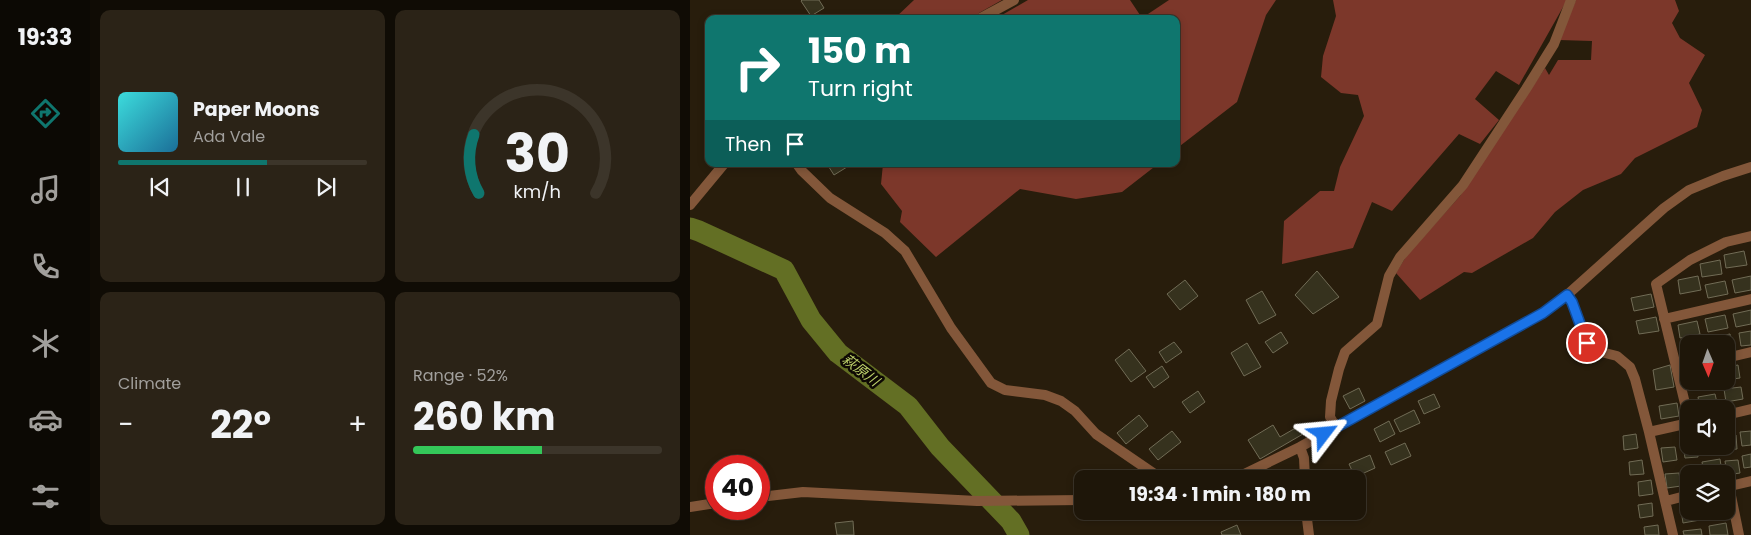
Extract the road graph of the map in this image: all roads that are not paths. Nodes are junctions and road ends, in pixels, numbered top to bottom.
1 (1014, 0) edge
2 (1570, 0) edge
3 (987, 15) edge
4 (722, 167) edge
5 (799, 167) edge
6 (1751, 167) edge
7 (690, 205) edge
8 (1751, 236) edge
9 (1567, 295) junction
10 (1751, 298) edge
11 (1664, 319) junction
12 (1751, 352) edge
13 (1735, 356) edge
14 (1680, 370) edge
15 (1677, 371) junction
16 (1684, 400) edge
17 (1751, 409) edge
18 (1735, 412) edge
19 (1680, 424) edge
20 (1336, 427) junction
21 (1649, 432) junction
22 (1300, 447) junction
23 (1149, 470) edge
24 (1253, 470) edge
25 (1305, 470) edge
26 (1751, 481) edge
27 (1735, 484) edge
28 (770, 496) edge
29 (1680, 497) edge
30 (1074, 500) edge
31 (1666, 501) junction
32 (705, 505) edge
33 (690, 507) edge
34 (1735, 517) edge
35 (1307, 520) edge
36 (1309, 535) edge
37 (1673, 535) edge
38 (1739, 535) edge

1 - 3 street
2 - 20 street
4 - 7 street
5 - 23 street
6 - 9 street
8 - 11 street
9 - 20 street
9 - 21 street
10 - 11 street
11 - 15 street
12 - 13 street
14 - 15 street
15 - 16 street
17 - 18 street
19 - 21 street
20 - 22 street
21 - 31 street
22 - 24 street
22 - 25 street
26 - 27 street
28 - 30 street
29 - 31 street
31 - 37 street
32 - 33 street
34 - 38 street
35 - 36 street

